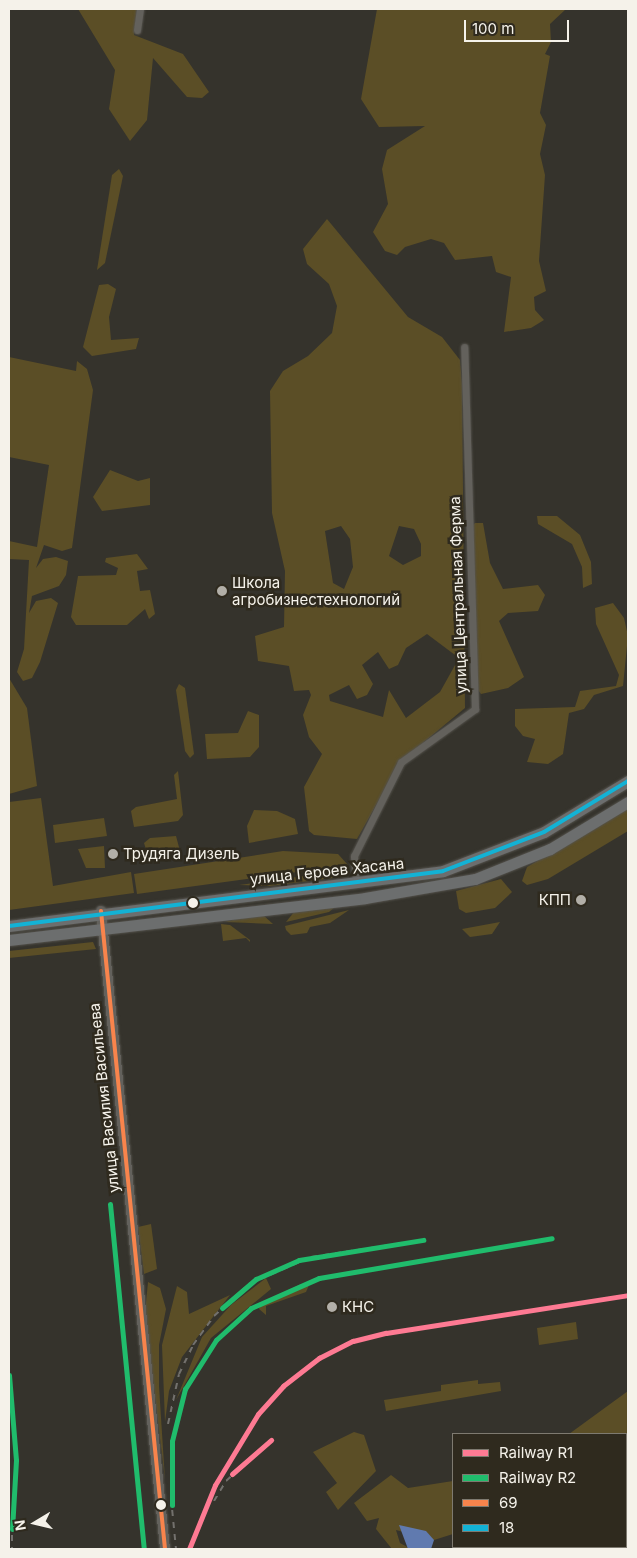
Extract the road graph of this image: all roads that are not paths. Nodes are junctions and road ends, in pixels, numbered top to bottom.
1 (140, 9) edge
2 (137, 30) dead end
3 (464, 347) dead end
4 (628, 781) edge
5 (628, 802) edge
6 (356, 884) junction
7 (101, 911) junction
8 (9, 926) edge
9 (103, 926) junction
10 (9, 940) edge
11 (165, 1549) edge

1 - 2 street
3 - 6 street, улица Центральная Ферма
4 - 6 main road, улица Героев Хасана
5 - 9 main road, улица Героев Хасана
6 - 7 main road, улица Героев Хасана
7 - 8 main road, улица Героев Хасана
7 - 9 main road, улица Василия Васильева
9 - 10 main road, улица Героев Хасана
9 - 11 main road, улица Василия Васильева

